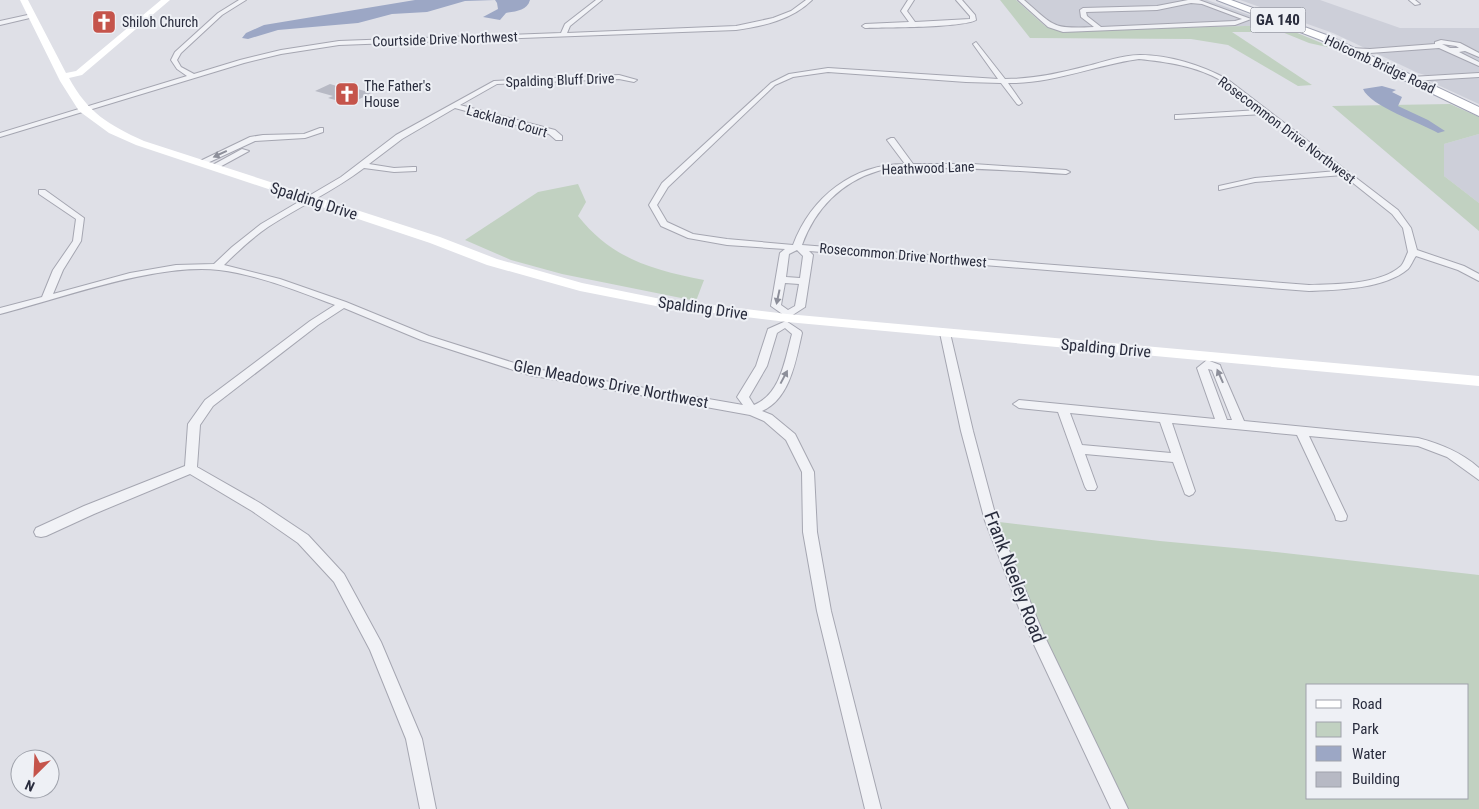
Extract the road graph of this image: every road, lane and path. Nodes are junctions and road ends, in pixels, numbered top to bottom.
1 (24, 0) edge
2 (166, 0) edge
3 (243, 0) edge
4 (599, 0) edge
5 (809, 0) edge
6 (911, 0) edge
7 (959, 0) edge
8 (1021, 0) edge
9 (1161, 0) edge
10 (1222, 0) edge
11 (1157, 8) junction
12 (32, 16) junction
13 (0, 23) edge
14 (914, 25) junction
15 (865, 26) dead end
16 (1100, 29) junction
17 (563, 34) junction
18 (976, 44) dead end
19 (1440, 46) junction
20 (1464, 48) junction
21 (1349, 50) junction
22 (1451, 50) junction
23 (1479, 56) edge
24 (1479, 64) edge
25 (1479, 75) edge
26 (193, 76) junction
27 (63, 77) junction
28 (1411, 79) junction
29 (634, 80) dead end
30 (1004, 81) junction
31 (1019, 103) dead end
32 (455, 106) junction
33 (83, 109) junction
34 (1263, 112) junction
35 (1479, 112) edge
36 (1178, 117) dead end
37 (320, 130) dead end
38 (0, 135) edge
39 (274, 138) junction
40 (559, 138) dead end
41 (891, 140) dead end
42 (200, 163) junction
43 (363, 166) junction
44 (911, 166) junction
45 (213, 167) junction
46 (413, 170) dead end
47 (1066, 172) dead end
48 (1344, 173) junction
49 (1222, 188) dead end
50 (42, 192) dead end
51 (310, 199) junction
52 (798, 246) junction
53 (1413, 252) junction
54 (217, 266) junction
55 (1479, 278) edge
56 (781, 280) junction
57 (805, 282) junction
58 (46, 299) junction
59 (342, 304) junction
60 (0, 311) edge
61 (787, 319) junction
62 (945, 333) junction
63 (1206, 361) junction
64 (1479, 381) edge
65 (1019, 404) dead end
66 (1063, 409) junction
67 (752, 411) junction
68 (1165, 418) junction
69 (1222, 423) junction
70 (1240, 425) junction
71 (1301, 431) junction
72 (1077, 449) junction
73 (1178, 458) junction
74 (192, 469) junction
75 (1479, 475) edge
76 (1091, 487) dead end
77 (1189, 491) dead end
78 (1341, 516) dead end
79 (41, 532) dead end
80 (428, 809) edge
81 (873, 809) edge
82 (1120, 809) edge

1 - 12 main road, Spalding Drive
2 - 27 main road
3 - 26 street
4 - 17 street
5 - 17 street, Courtside Drive Northwest
6 - 14 street
7 - 14 street
8 - 16 street
9 - 11 street
10 - 21 main road, Holcomb Bridge Road / GA 140
11 - 16 street
11 - 16 street
12 - 13 street
12 - 27 main road, Spalding Drive
14 - 15 street
17 - 26 street, Courtside Drive Northwest
18 - 30 street
19 - 20 street
19 - 21 street
19 - 22 street
20 - 22 street
20 - 23 street
21 - 28 main road, Holcomb Bridge Road / GA 140
22 - 24 street
25 - 28 street
26 - 33 street, Courtside Drive Northwest
27 - 33 main road, Spalding Drive
28 - 35 main road, Holcomb Bridge Road / GA 140
29 - 32 street, Spalding Bluff Drive
30 - 31 street
30 - 34 street, Rosecommon Drive Northwest
30 - 52 street, Rosecommon Drive Northwest
32 - 40 street, Lackland Court
32 - 43 street, Spalding Bluff Drive
33 - 38 street, Courtside Drive Northwest
33 - 42 main road, Spalding Drive
34 - 36 street
34 - 48 street, Rosecommon Drive Northwest
37 - 39 street
39 -> 42 street
39 - 45 street
41 - 44 street
42 - 45 main road, Spalding Drive
43 - 46 street
43 - 51 street, Spalding Bluff Drive
44 - 47 street, Heathwood Lane
44 - 52 street, Heathwood Lane
45 - 51 main road, Spalding Drive
48 - 49 street
48 - 53 street, Rosecommon Drive Northwest
50 - 58 street
51 - 54 street, Spalding Bluff Drive
51 - 61 main road, Spalding Drive
52 - 53 street, Rosecommon Drive Northwest
52 - 56 street, Heathwood Lane
52 - 57 street
53 - 55 street
54 - 58 street, Glen Meadows Drive Northwest
54 - 59 street, Glen Meadows Drive Northwest
56 - 57 street
56 -> 61 street, Heathwood Lane
57 - 61 street
58 - 60 street, Glen Meadows Drive Northwest
59 - 67 street, Glen Meadows Drive Northwest
59 - 74 street
61 - 62 main road, Spalding Drive
61 - 67 street
67 -> 61 street, Heathwood Lane
62 - 63 main road, Spalding Drive
62 - 82 street, Frank Neeley Road
63 - 64 main road, Spalding Drive
63 - 69 street
70 -> 63 street
65 - 66 street
66 - 68 street
66 - 72 street
67 - 81 street, Glen Meadows Drive Northwest
68 - 69 street
68 - 73 street
69 - 70 street
70 - 71 street
71 - 75 street
71 - 78 street
72 - 73 street
72 - 76 street
73 - 77 street
74 - 79 street
74 - 80 street

